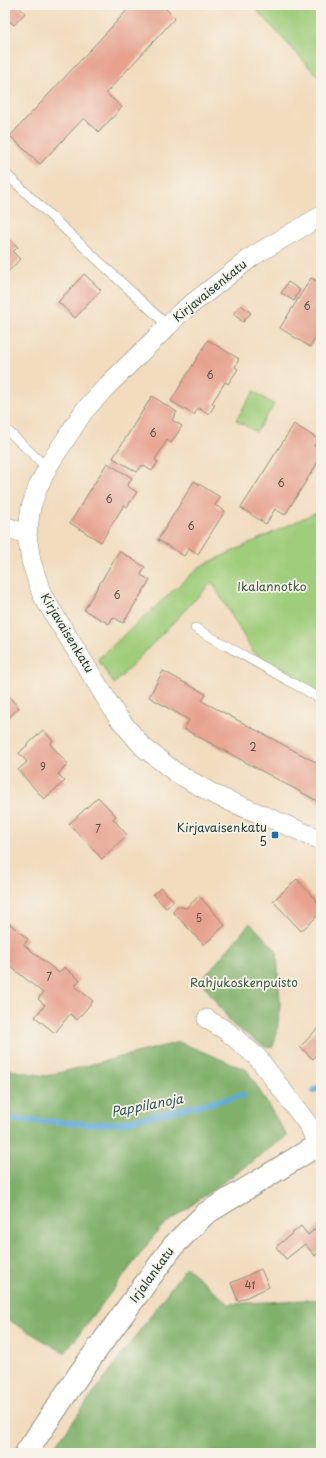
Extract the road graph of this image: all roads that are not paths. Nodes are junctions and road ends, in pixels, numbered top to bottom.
1 (5, 173) edge
2 (321, 216) edge
3 (168, 326) junction
4 (6, 432) edge
5 (47, 468) junction
6 (5, 526) edge
7 (27, 535) junction
8 (195, 628) dead end
9 (321, 698) edge
10 (321, 840) edge
11 (207, 1019) dead end
12 (320, 1148) edge
13 (26, 1453) edge

1 - 3 lane
2 - 3 street, Kirjavaisenkatu
3 - 5 street, Kirjavaisenkatu
4 - 5 lane
5 - 7 street, Kirjavaisenkatu
6 - 7 street
7 - 10 street, Kirjavaisenkatu
8 - 9 lane
11 - 12 street
12 - 13 street, Irjalankatu

